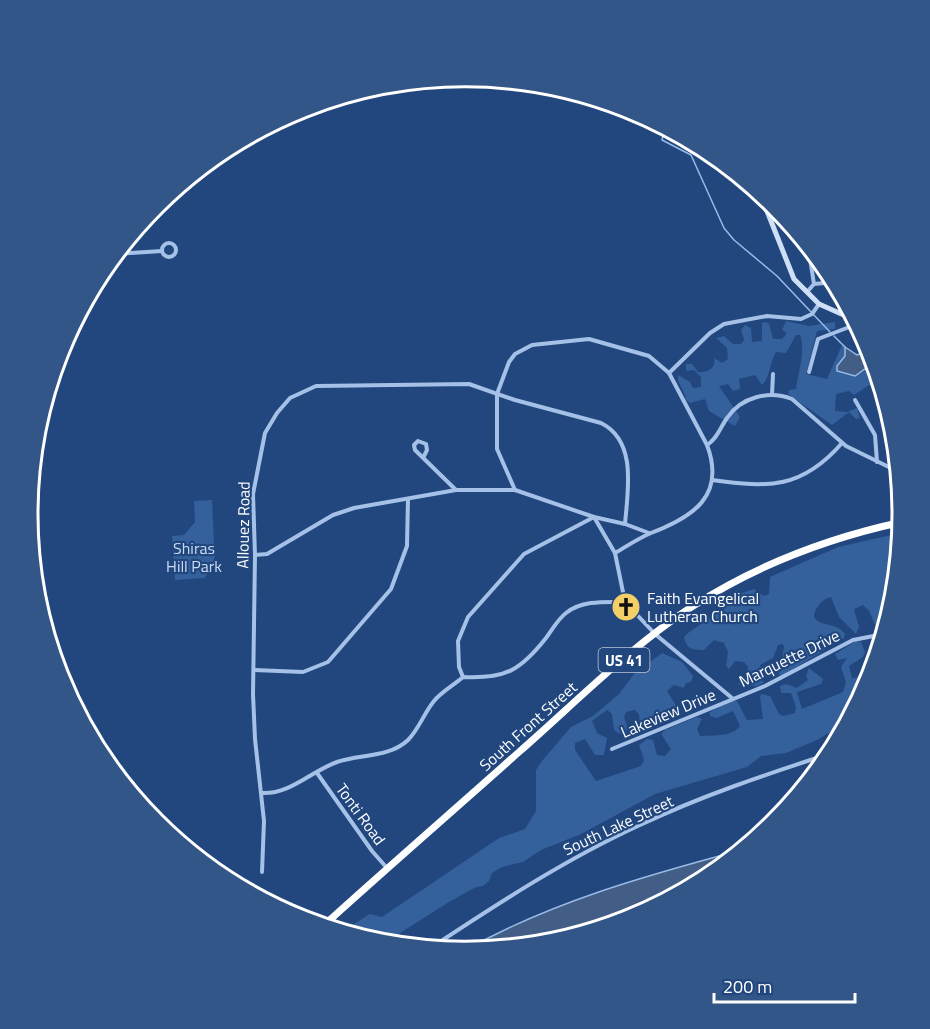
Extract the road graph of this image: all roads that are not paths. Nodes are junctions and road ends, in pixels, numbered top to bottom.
1 (768, 213) edge
2 (162, 251) dead end
3 (127, 253) edge
4 (811, 264) edge
5 (824, 283) edge
6 (814, 284) junction
7 (807, 293) junction
8 (819, 304) junction
9 (842, 314) edge
10 (849, 327) edge
11 (810, 372) dead end
12 (669, 373) junction
13 (774, 374) dead end
14 (497, 394) junction
15 (772, 395) junction
16 (855, 400) dead end
17 (842, 443) junction
18 (707, 446) junction
19 (423, 458) dead end
20 (877, 462) junction
21 (890, 468) edge
22 (712, 480) junction
23 (456, 490) junction
24 (515, 490) junction
25 (408, 499) junction
26 (594, 517) junction
27 (625, 524) junction
28 (892, 524) edge
29 (650, 533) junction
30 (615, 553) junction
31 (255, 555) junction
32 (625, 602) junction
33 (655, 634) junction
34 (875, 635) edge
35 (254, 670) junction
36 (463, 678) junction
37 (732, 698) junction
38 (612, 749) dead end
39 (815, 759) edge
40 (317, 773) junction
41 (261, 793) junction
42 (387, 868) junction
43 (262, 872) dead end
44 (330, 920) edge
45 (441, 941) edge

1 - 7 street
2 - 3 street
4 - 6 street
5 - 6 street
6 - 7 street
7 - 8 street
8 - 9 street
8 - 12 street
10 - 11 street
12 - 14 street
12 - 18 street
13 - 15 street
14 - 24 street
14 - 27 street, Allouez Road
14 - 31 street, Allouez Road
15 - 17 street
15 - 18 street
16 - 20 street
17 - 20 street
17 - 22 street
18 - 22 street
19 - 23 street
20 - 21 street
22 - 29 street
23 - 24 street
23 - 25 street
24 - 26 street
25 - 31 street
25 - 35 street
26 - 27 street
26 - 30 street
26 - 36 street
27 - 29 street
28 - 33 highway, South Front Street / US 41
29 - 30 street
30 - 32 street
31 - 35 street, Allouez Road
32 - 33 street, Marquette Drive
32 - 36 street
33 - 37 street, Marquette Drive
33 - 42 highway, South Front Street / US 41
34 - 37 street, Marquette Drive
35 - 41 street, Allouez Road
36 - 40 street
37 - 38 street, Lakeview Drive
39 - 45 street, South Lake Street
40 - 41 street
40 - 42 street, Tonti Road
41 - 43 street, Allouez Road
42 - 44 highway, South Front Street / US 41

